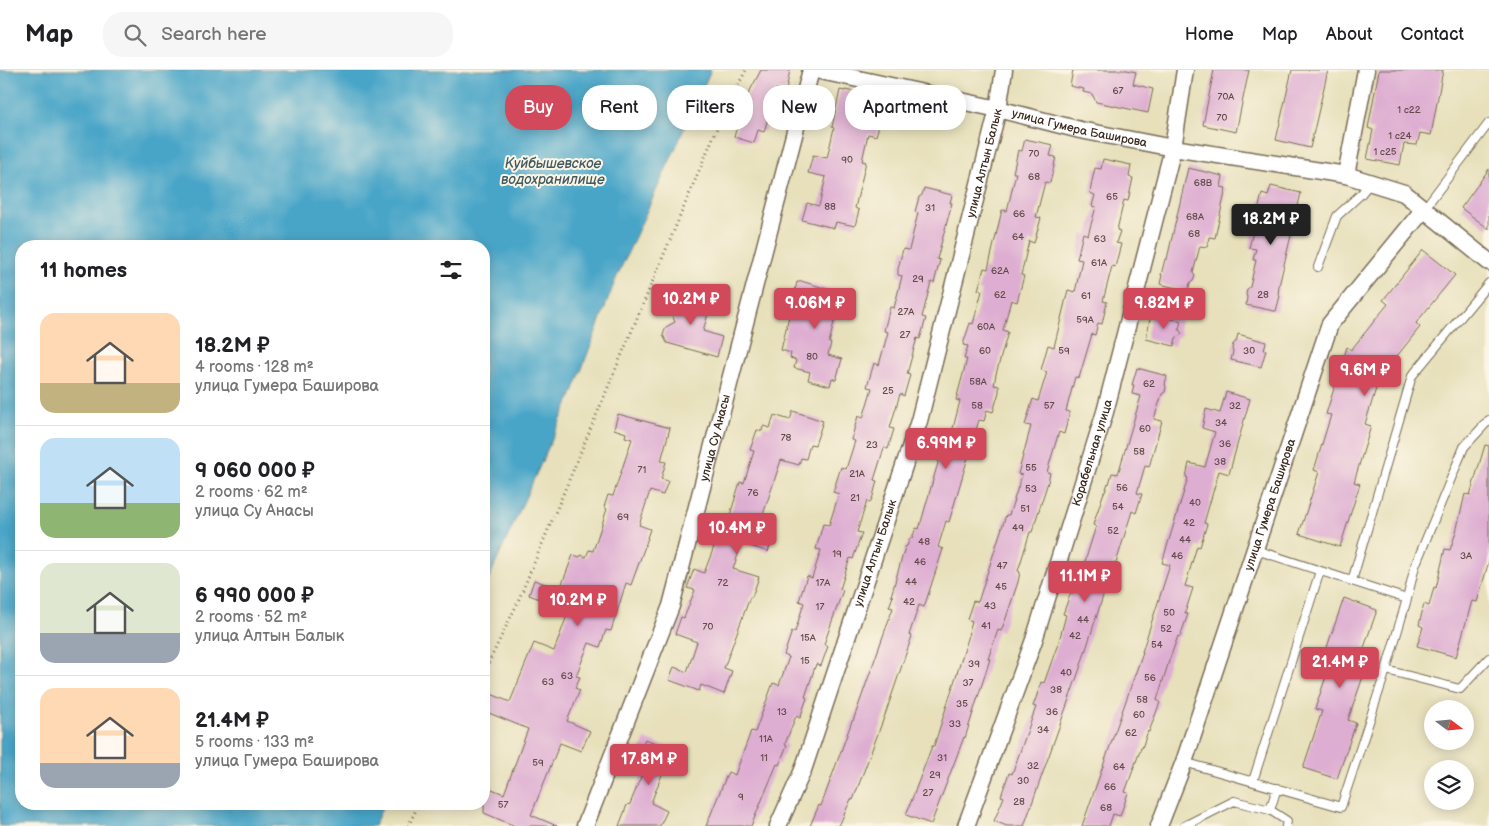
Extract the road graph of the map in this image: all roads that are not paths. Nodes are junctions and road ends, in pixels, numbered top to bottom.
1 (811, 70) edge
2 (816, 70) edge
3 (1004, 70) edge
4 (1185, 70) edge
5 (1366, 70) edge
6 (998, 109) junction
7 (1489, 123) edge
8 (1173, 148) junction
9 (1346, 176) junction
10 (1370, 183) junction
11 (1424, 208) junction
12 (1488, 259) edge
13 (1318, 267) dead end
14 (1489, 283) edge
15 (1489, 420) edge
16 (1256, 550) junction
17 (1320, 571) junction
18 (1352, 581) junction
19 (1407, 599) junction
20 (1489, 658) edge
21 (1386, 670) junction
22 (1184, 762) junction
23 (1254, 781) junction
24 (1277, 788) junction
25 (1270, 810) junction
26 (585, 826) edge
27 (778, 826) edge
28 (966, 826) edge
29 (1159, 826) edge
30 (1184, 826) edge
31 (1286, 826) edge

1 - 26 street, улица Су Анасы
2 - 6 street, улица Гумера Баширова
3 - 6 street, улица Алтын Балык
4 - 8 street, Корабельная улица
5 - 9 street
6 - 8 street, улица Гумера Баширова
6 - 27 street, улица Алтын Балык
7 - 11 lane
8 - 9 street, улица Гумера Баширова
8 - 28 street, Корабельная улица
9 - 10 street, улица Гумера Баширова
10 - 11 street, улица Гумера Баширова
10 - 13 lane
11 - 12 street, улица Гумера Баширова
11 - 16 street, улица Гумера Баширова
14 - 18 lane
15 - 19 lane
16 - 17 lane
16 - 22 street, улица Гумера Баширова
17 - 18 lane
17 - 23 lane
18 - 19 lane
19 - 21 lane
20 - 21 lane
21 - 24 lane
22 - 23 lane
22 - 29 street, улица Гумера Баширова
23 - 24 lane
24 - 25 lane
25 - 30 lane
25 - 31 lane

